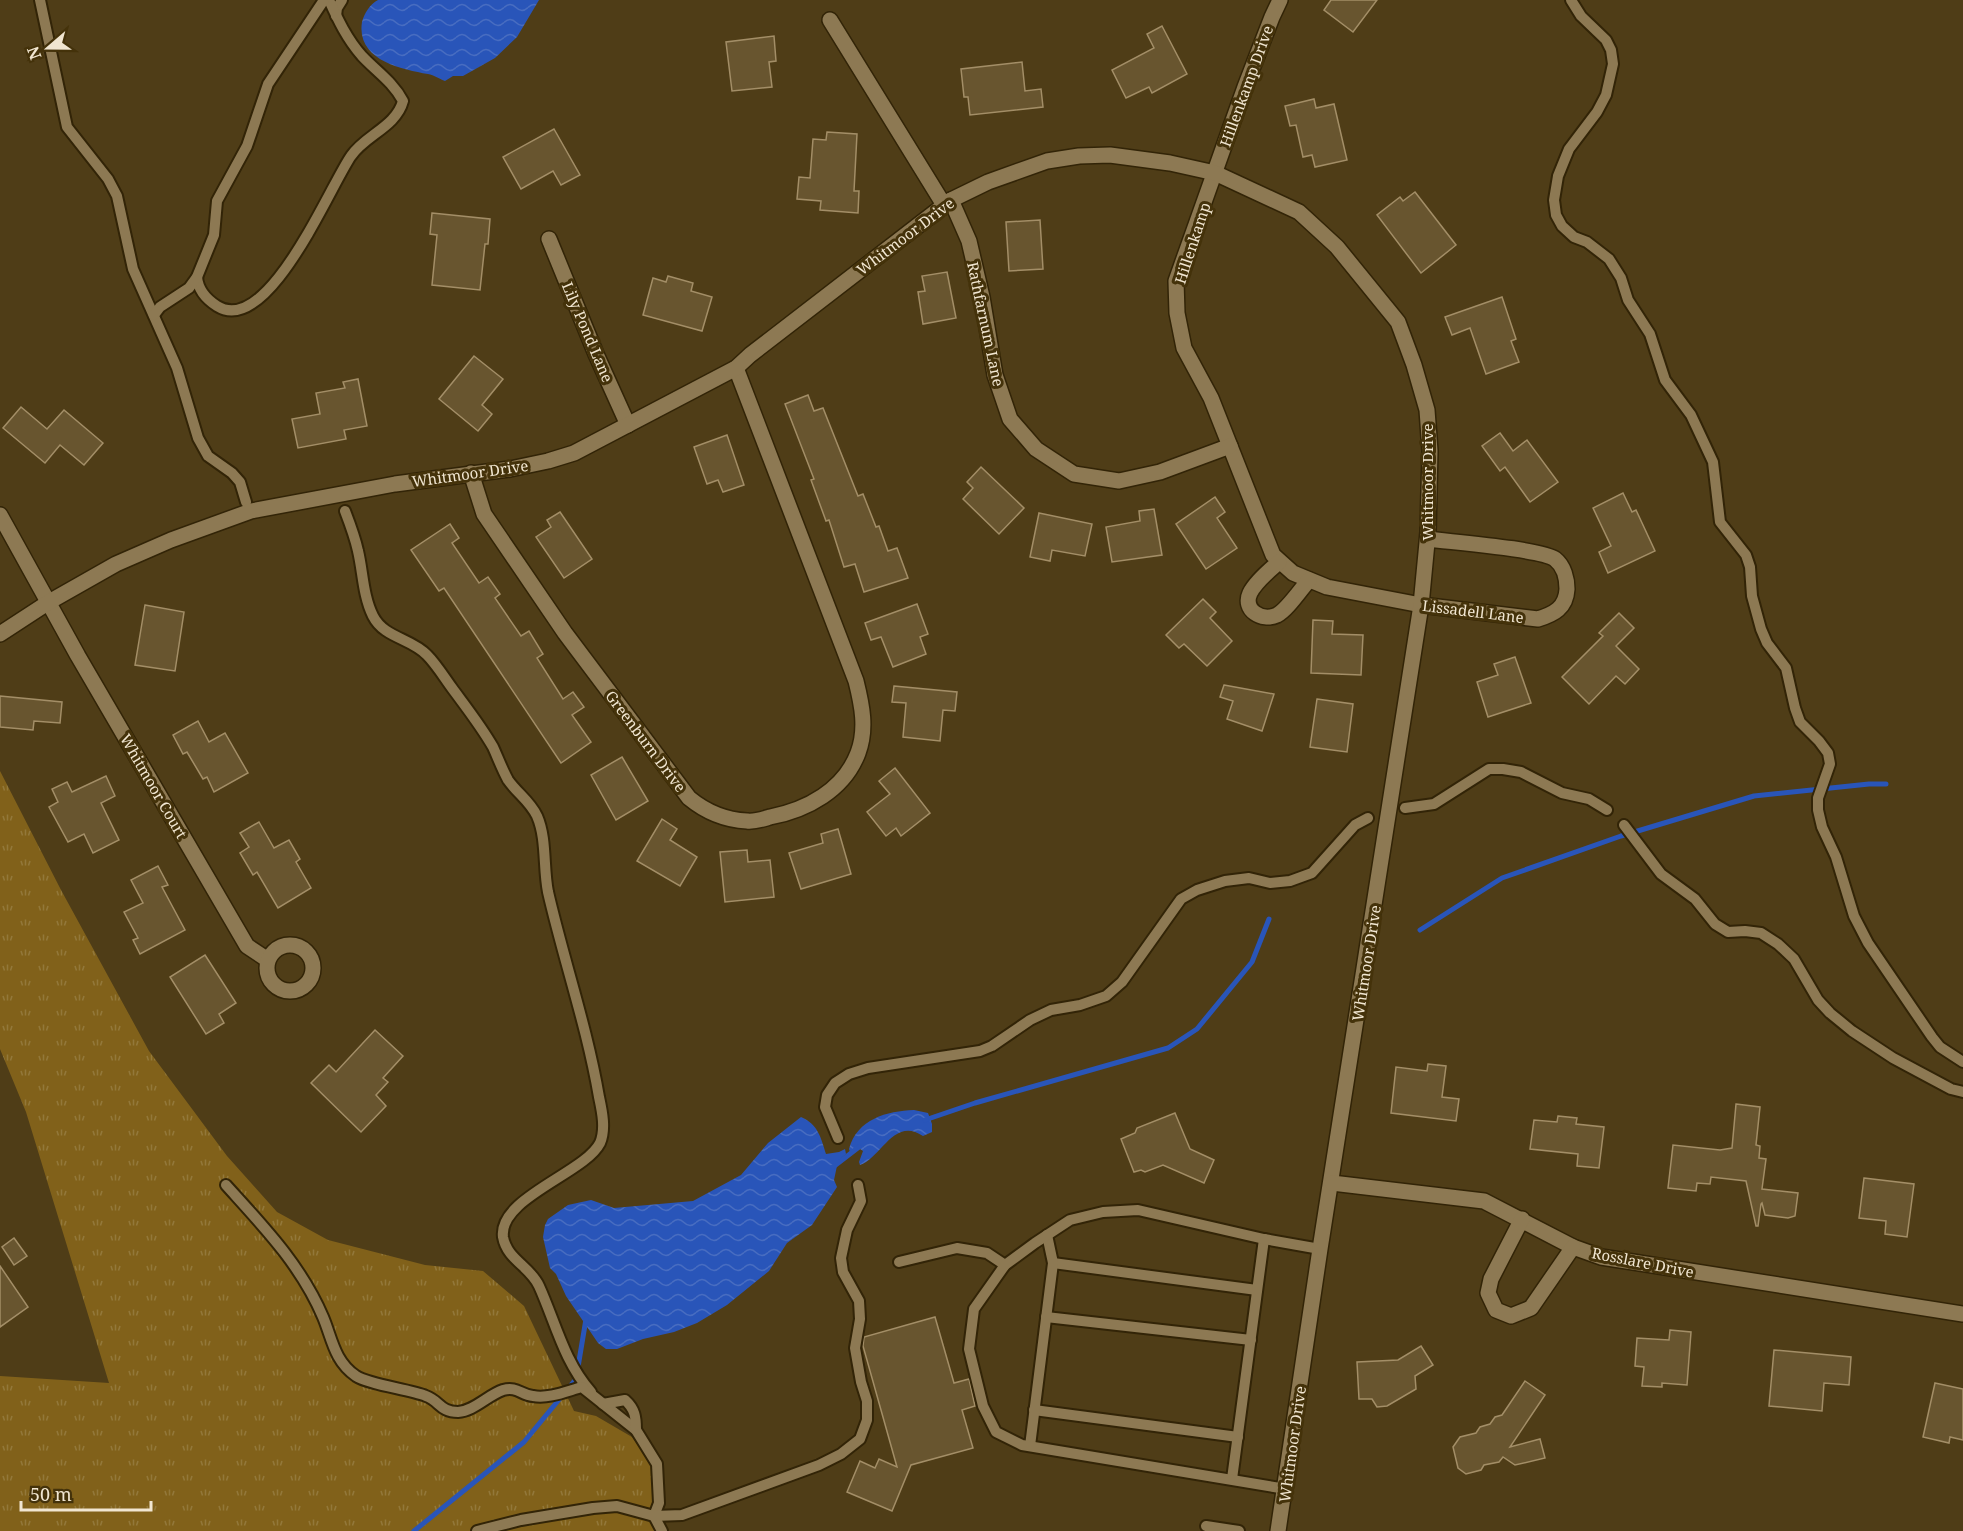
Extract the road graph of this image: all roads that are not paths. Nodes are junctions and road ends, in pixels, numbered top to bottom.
1 (40, 0) edge
2 (326, 0) edge
3 (342, 0) edge
4 (1280, 0) edge
5 (1571, 0) edge
6 (336, 16) junction
7 (830, 20) dead end
8 (1215, 173) junction
9 (947, 202) junction
10 (549, 239) dead end
11 (196, 277) junction
12 (154, 315) junction
13 (736, 368) junction
14 (628, 426) junction
15 (1230, 446) junction
16 (471, 473) junction
17 (246, 502) dead end
18 (345, 512) dead end
19 (0, 514) edge
20 (1428, 539) junction
21 (1279, 562) junction
22 (1309, 580) junction
23 (50, 602) junction
24 (1421, 605) junction
25 (0, 634) edge
26 (1405, 808) dead end
27 (1607, 810) dead end
28 (1368, 818) dead end
29 (1624, 825) dead end
30 (268, 960) dead end
31 (1963, 1062) edge
32 (1963, 1092) edge
33 (838, 1138) dead end
34 (1332, 1183) junction
35 (226, 1185) dead end
36 (858, 1185) dead end
37 (1522, 1219) junction
38 (1047, 1235) junction
39 (1264, 1239) junction
40 (1573, 1246) junction
41 (1320, 1249) junction
42 (899, 1262) dead end
43 (1053, 1263) junction
44 (1005, 1265) junction
45 (1257, 1290) junction
46 (1963, 1314) edge
47 (1046, 1317) junction
48 (1251, 1340) junction
49 (591, 1392) junction
50 (603, 1404) junction
51 (1034, 1410) junction
52 (636, 1430) junction
53 (1238, 1437) junction
54 (1029, 1446) junction
55 (1232, 1479) junction
56 (1286, 1489) junction
57 (654, 1516) junction
58 (1206, 1526) dead end
59 (477, 1531) edge
60 (662, 1531) edge
61 (1239, 1531) edge
62 (1278, 1531) edge

1 - 12 lane
2 - 6 lane
2 - 11 lane
3 - 6 lane
4 - 8 street, Hillenkamp Drive
5 - 31 lane
6 - 11 lane
7 - 9 street, Rathfarnum Lane
8 - 9 street, Whitmoor Drive
8 - 15 street, Hillenkamp
8 - 20 street, Whitmoor Drive
9 - 13 street, Whitmoor Drive
9 - 15 street, Rathfarnum Lane
10 - 14 street, Lily Pond Lane
11 - 12 lane
12 - 17 lane
13 - 14 street, Whitmoor Drive
13 - 16 street, Greenburn Drive
14 - 16 street, Whitmoor Drive
15 - 21 street
16 - 23 street, Whitmoor Drive
18 - 49 lane
19 - 23 street, Whitmoor Court
20 - 24 street, Whitmoor Drive
20 - 24 street, Lissadell Lane
21 - 22 street, Lissadell Lane
21 - 22 street
22 - 24 street, Lissadell Lane
23 - 25 street, Whitmoor Drive
23 - 30 street, Whitmoor Court
24 - 34 street, Whitmoor Drive
26 - 27 lane
28 - 33 lane
29 - 32 lane
34 - 37 street, Rosslare Drive
34 - 41 street, Whitmoor Drive
35 - 49 lane
36 - 57 lane
37 - 40 street, Rosslare Drive
37 - 40 street
38 - 39 lane
38 - 43 lane
38 - 44 lane
39 - 41 lane
39 - 45 lane
40 - 46 street, Rosslare Drive
41 - 56 street, Whitmoor Drive
42 - 44 lane
43 - 45 lane
43 - 47 lane
44 - 54 lane
45 - 48 lane
47 - 48 lane
47 - 51 lane
48 - 53 lane
49 - 50 lane
50 - 52 lane
50 - 52 lane
51 - 53 lane
51 - 54 lane
52 - 57 lane
53 - 55 lane
54 - 55 lane
55 - 56 lane
56 - 62 street, Whitmoor Drive
57 - 59 lane
57 - 60 lane
58 - 61 lane

